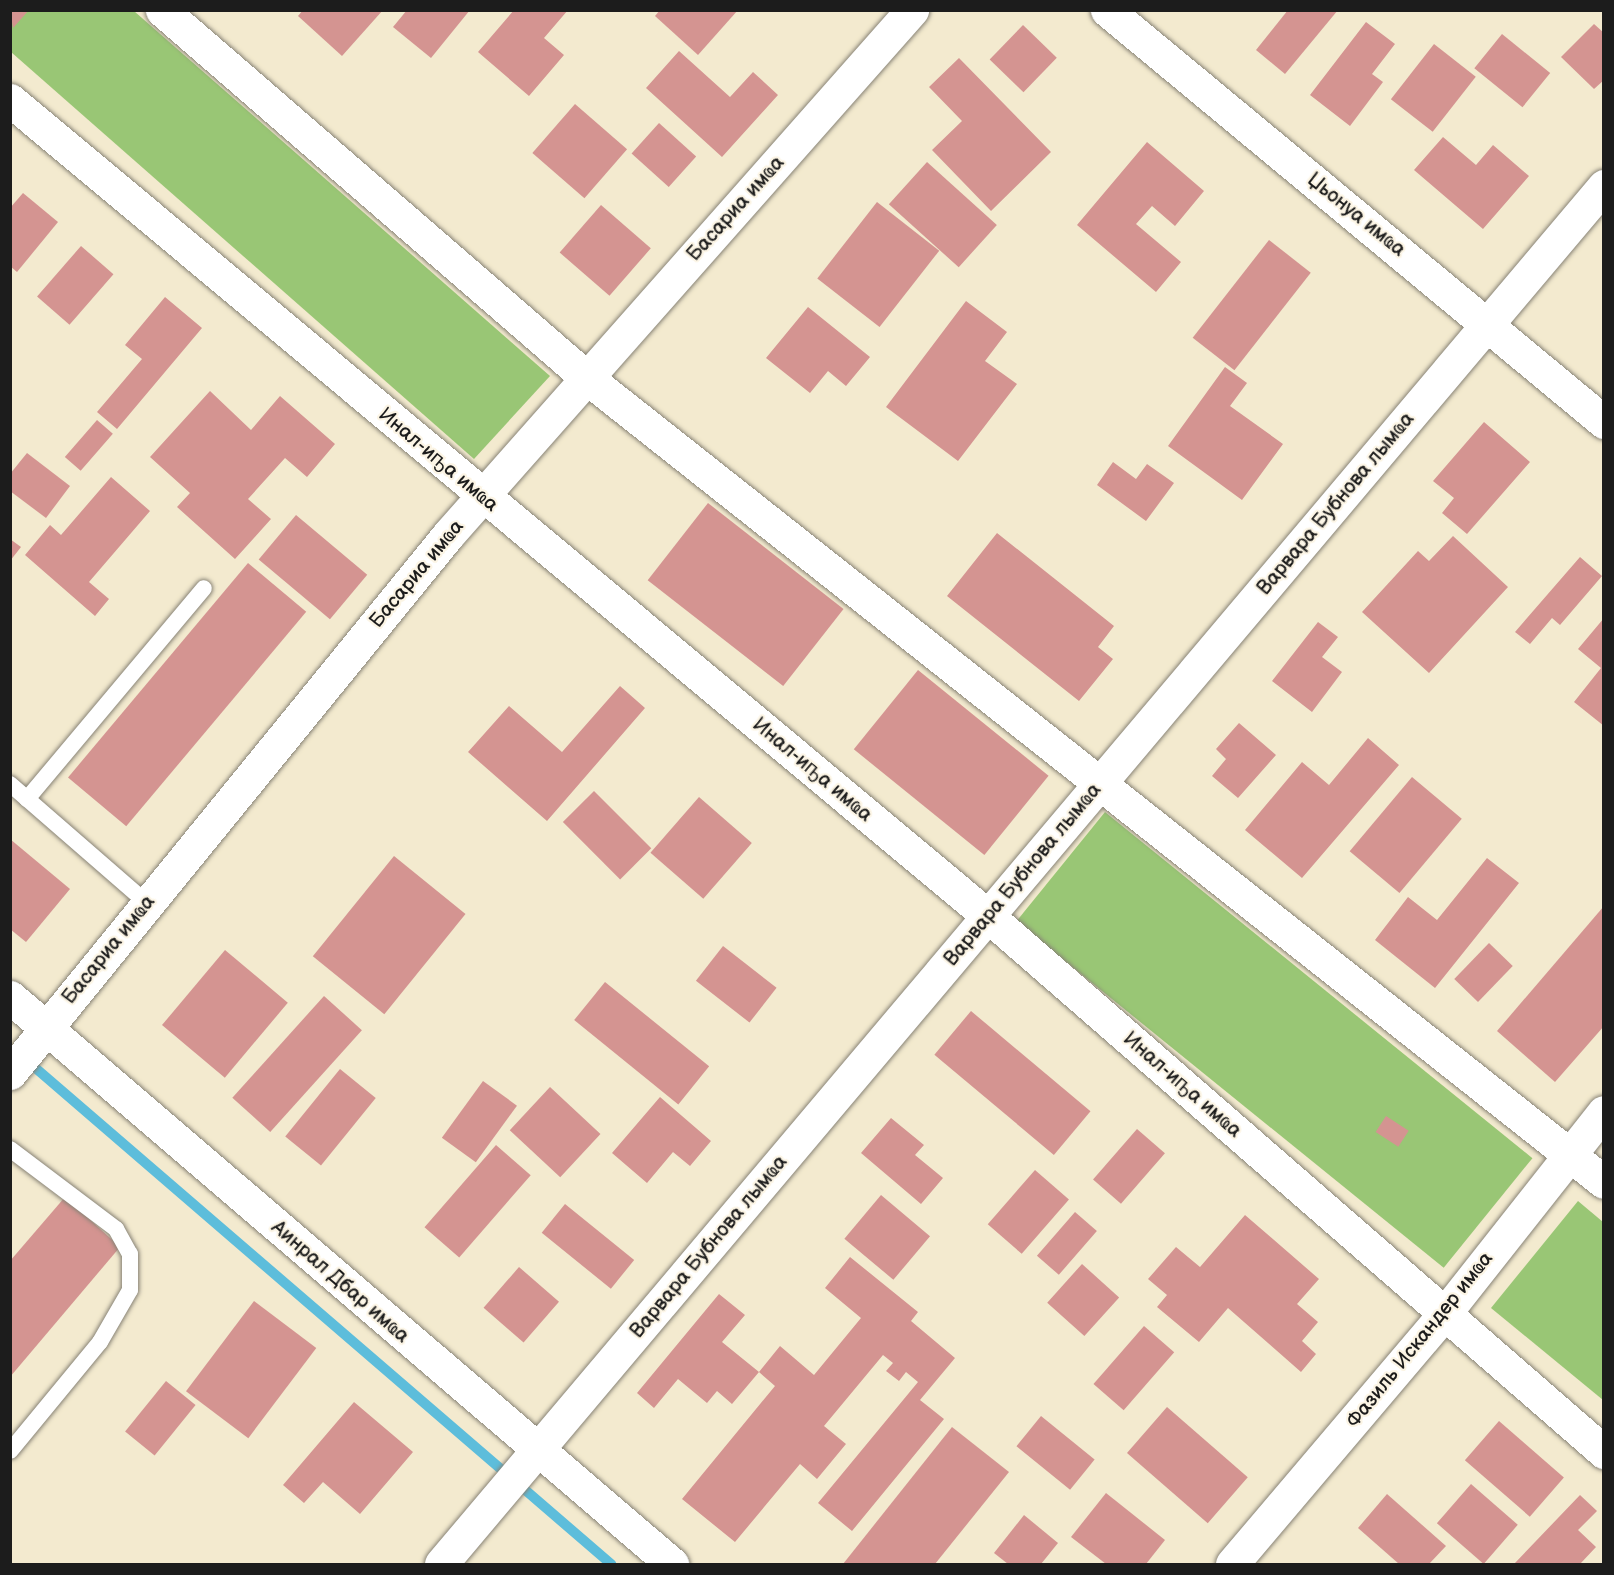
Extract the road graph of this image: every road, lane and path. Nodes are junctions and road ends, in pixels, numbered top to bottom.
1 (162, 10) edge
2 (912, 10) edge
3 (1107, 10) edge
4 (10, 100) edge
5 (1604, 186) edge
6 (1488, 323) junction
7 (587, 378) junction
8 (1604, 422) edge
9 (481, 497) junction
10 (204, 588) dead end
11 (10, 784) edge
12 (1100, 784) junction
13 (27, 799) junction
14 (147, 903) junction
15 (988, 916) junction
16 (10, 997) edge
17 (47, 1026) junction
18 (10, 1073) edge
19 (1604, 1112) edge
20 (10, 1149) edge
21 (1569, 1154) junction
22 (1604, 1182) edge
23 (1445, 1313) junction
24 (10, 1451) edge
25 (536, 1452) junction
26 (1604, 1452) edge
27 (441, 1564) edge
28 (672, 1564) edge
29 (1232, 1564) edge

1 - 7 street
2 - 7 street, Басариа имҩа
3 - 6 street, Џьонуа имҩа
4 - 9 street, Инал-иҧа имҩа
5 - 6 street, Варвара Бубнова лымҩа
6 - 8 street, Џьонуа имҩа
6 - 12 street, Варвара Бубнова лымҩа
7 - 9 street, Басариа имҩа
7 - 12 street
9 - 14 street, Басариа имҩа
9 - 15 street, Инал-иҧа имҩа
10 - 13 lane
11 - 13 lane
12 - 15 street, Варвара Бубнова лымҩа
12 - 21 street
13 - 14 lane
14 - 17 street, Басариа имҩа
15 - 23 street, Инал-иҧа имҩа
15 - 25 street, Варвара Бубнова лымҩа
16 - 17 street, Аинрал Дбар имҩа
17 - 18 street, Басариа имҩа
17 - 25 street, Аинрал Дбар имҩа
19 - 21 street, Фазиль Искандер имҩа
20 - 24 lane
21 - 22 street
21 - 23 street, Фазиль Искандер имҩа
23 - 26 street, Инал-иҧа имҩа
23 - 29 street, Фазиль Искандер имҩа
25 - 27 street, Варвара Бубнова лымҩа
25 - 28 street, Аинрал Дбар имҩа

